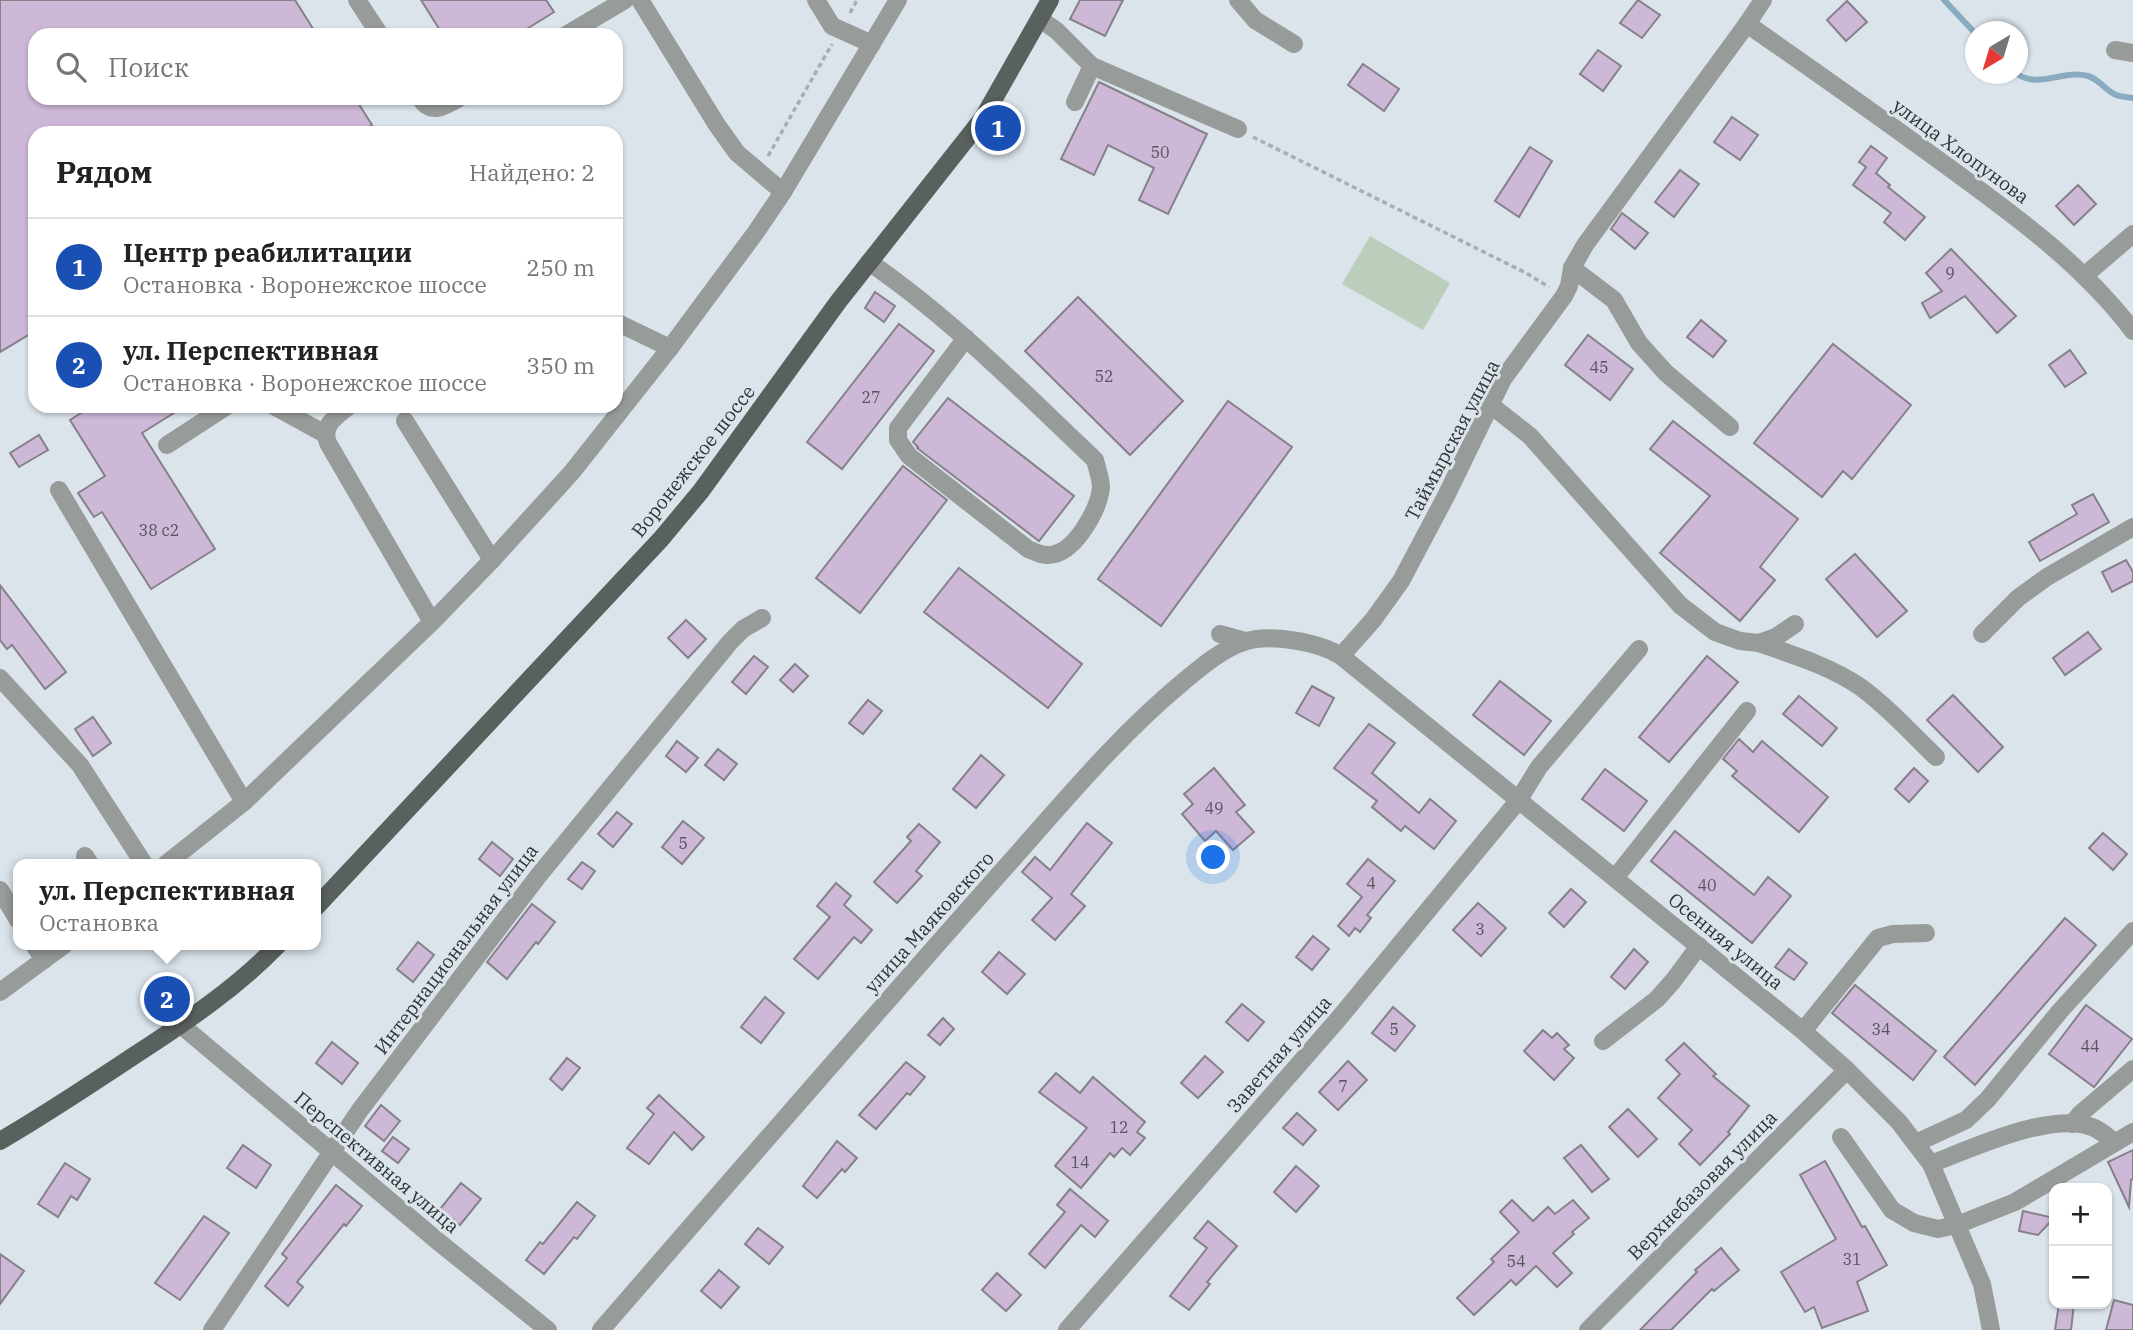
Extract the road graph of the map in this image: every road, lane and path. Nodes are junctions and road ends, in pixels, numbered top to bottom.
1 (357, 0) edge
2 (625, 0) edge
3 (640, 0) edge
4 (816, 0) edge
5 (857, 0) edge
6 (898, 0) edge
7 (1050, 0) edge
8 (1238, 0) edge
9 (1763, 0) edge
10 (1040, 19) junction
11 (1747, 24) junction
12 (375, 28) edge
13 (578, 28) edge
14 (841, 30) junction
15 (872, 44) junction
16 (1294, 44) dead end
17 (2115, 50) dead end
18 (2133, 53) edge
19 (1092, 66) junction
20 (1075, 102) dead end
21 (425, 105) edge
22 (448, 105) edge
23 (1238, 130) joint
24 (759, 172) junction
25 (783, 192) junction
26 (2133, 234) edge
27 (869, 262) junction
28 (1572, 268) junction
29 (2084, 276) junction
30 (1564, 296) junction
31 (623, 325) edge
32 (2133, 331) edge
33 (966, 338) junction
34 (670, 348) junction
35 (1492, 406) junction
36 (623, 407) edge
37 (216, 413) edge
38 (286, 413) edge
39 (341, 413) edge
40 (619, 413) edge
41 (405, 421) dead end
42 (1730, 426) dead end
43 (325, 435) junction
44 (167, 445) dead end
45 (59, 490) dead end
46 (2133, 527) edge
47 (492, 561) junction
48 (762, 618) dead end
49 (432, 622) junction
50 (1795, 624) dead end
51 (1220, 634) dead end
52 (1982, 634) dead end
53 (1245, 641) junction
54 (1759, 643) junction
55 (1639, 649) dead end
56 (1341, 656) junction
57 (0, 678) edge
58 (1747, 711) dead end
59 (1936, 757) dead end
60 (1518, 801) junction
61 (244, 802) junction
62 (141, 859) edge
63 (172, 859) edge
64 (1615, 878) junction
65 (0, 890) edge
66 (321, 902) edge
67 (13, 912) edge
68 (2133, 931) edge
69 (1926, 933) dead end
70 (1699, 946) junction
71 (273, 950) edge
72 (39, 953) edge
73 (0, 992) edge
74 (181, 1025) junction
75 (1803, 1031) junction
76 (1603, 1041) dead end
77 (2133, 1069) edge
78 (1847, 1070) junction
79 (2071, 1124) junction
80 (2133, 1132) edge
81 (1841, 1137) dead end
82 (0, 1141) edge
83 (2115, 1142) junction
84 (1916, 1143) junction
85 (332, 1153) junction
86 (1931, 1164) junction
87 (1957, 1225) junction
88 (212, 1330) edge
89 (548, 1330) edge
90 (601, 1330) edge
91 (1067, 1330) edge
92 (1588, 1330) edge
93 (1991, 1330) edge

1 - 12 street
2 - 13 street
3 - 24 street
4 - 14 street
5 - 14 path
6 - 15 street
7 - 10 main road, Воронежское шоссе
8 - 16 street
9 - 11 street, Таймырская улица
10 - 19 street
10 - 27 main road, Воронежское шоссе
11 - 28 street, Таймырская улица
11 - 29 street, улица Хлопунова
14 - 15 street
14 - 24 path
15 - 25 street
17 - 18 street
19 - 20 street
19 - 23 street
21 - 22 street
23 - 30 path
24 - 25 street
25 - 34 street
26 - 29 street
27 - 33 street
27 - 66 main road, Воронежское шоссе
28 - 30 street, Таймырская улица
28 - 42 street
29 - 32 street, улица Хлопунова
30 - 35 street, Таймырская улица
31 - 34 street
33 - 33 street
34 - 36 street
35 - 54 street
35 - 56 street, Таймырская улица
37 - 44 street
38 - 43 street
39 - 43 street
40 - 47 street
41 - 47 street
43 - 49 street
45 - 61 street
46 - 52 street
47 - 49 street
48 - 85 street, Интернациональная улица
49 - 61 street
50 - 54 street
51 - 53 street
53 - 56 street, улица Маяковского
53 - 90 street, улица Маяковского
54 - 59 street
55 - 60 street, Заветная улица
56 - 60 street, Осенняя улица
57 - 62 street
58 - 64 street
60 - 64 street, Осенняя улица
60 - 91 street, Заветная улица
61 - 63 street
64 - 70 street, Осенняя улица
65 - 67 street
68 - 84 street
69 - 75 street
70 - 75 street, Осенняя улица
70 - 76 street
71 - 74 main road
72 - 73 street
74 - 82 main road
74 - 85 street, Перспективная улица
75 - 78 street, Осенняя улица
77 - 79 street
78 - 84 street, Осенняя улица
78 - 92 street, Верхнебазовая улица
79 - 83 street
79 - 86 street
80 - 83 street
81 - 87 street
83 - 87 street
84 - 86 street, Осенняя улица
85 - 88 street, Интернациональная улица
85 - 89 street, Перспективная улица
86 - 87 street, Осенняя улица
87 - 93 street, Осенняя улица

